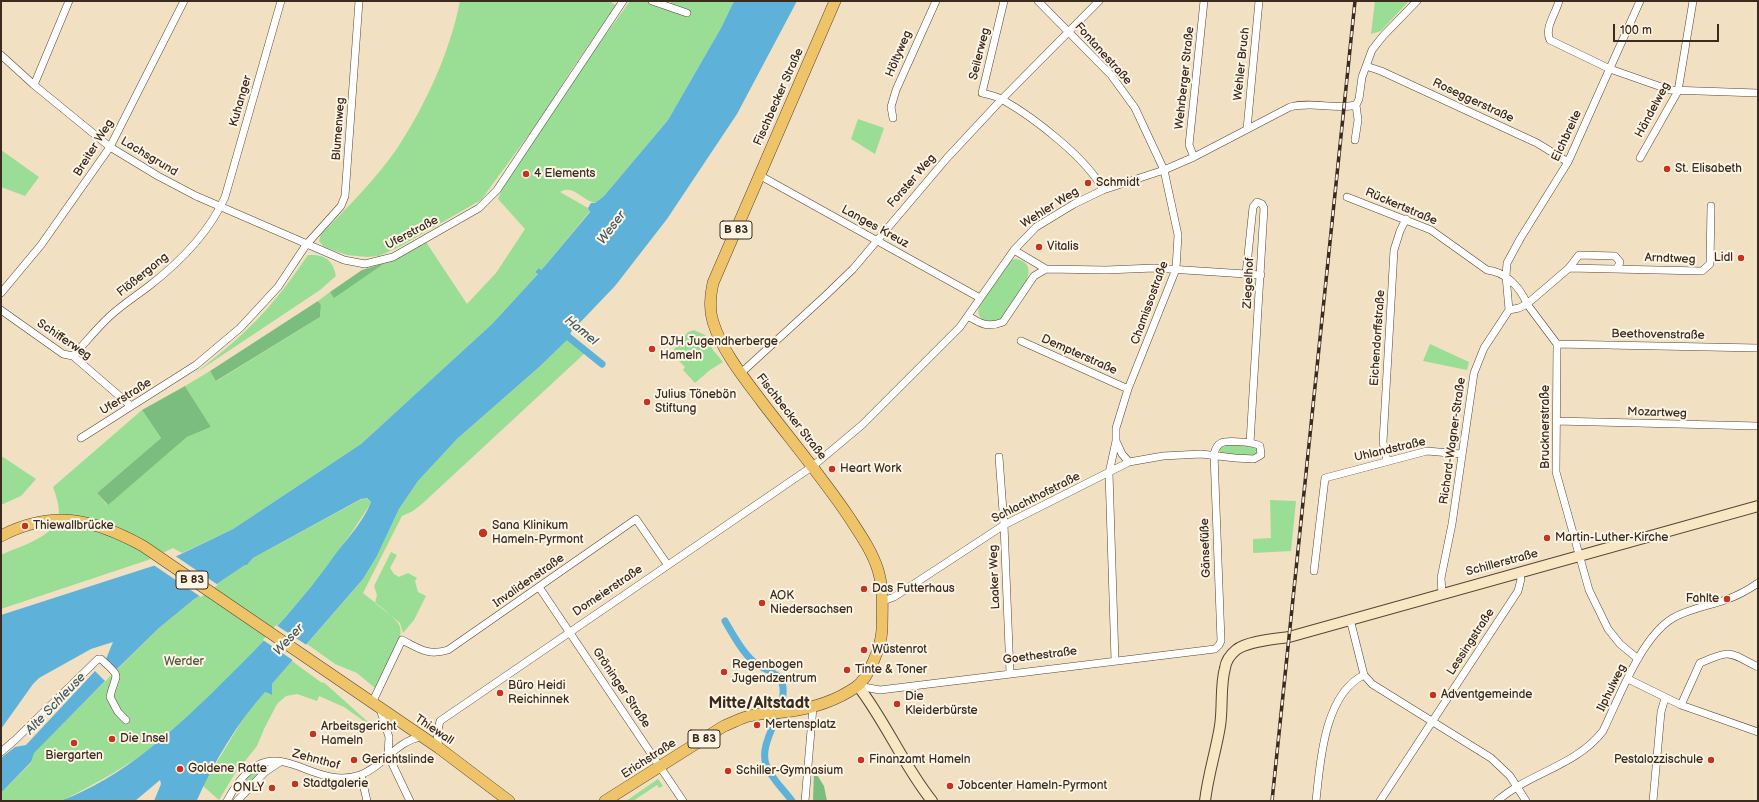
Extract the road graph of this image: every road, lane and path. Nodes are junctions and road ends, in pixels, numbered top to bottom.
1 (69, 1) edge
2 (184, 1) edge
3 (281, 1) edge
4 (358, 1) edge
5 (623, 1) edge
6 (652, 1) edge
7 (835, 1) edge
8 (936, 1) edge
9 (1004, 1) edge
10 (1038, 1) edge
11 (1098, 1) edge
12 (1204, 1) edge
13 (1260, 1) edge
14 (1417, 1) edge
15 (1559, 1) edge
16 (1640, 1) edge
17 (1693, 1) edge
18 (687, 13) dead end
19 (1068, 31) junction
20 (1, 55) edge
21 (1366, 66) junction
22 (1610, 69) junction
23 (34, 85) junction
24 (1678, 91) junction
25 (1758, 93) edge
26 (1002, 99) junction
27 (1356, 105) junction
28 (893, 118) dead end
29 (1247, 129) junction
30 (1354, 140) dead end
31 (110, 147) junction
32 (1194, 157) junction
33 (1640, 158) dead end
34 (1568, 162) junction
35 (1164, 170) junction
36 (760, 175) junction
37 (1103, 190) junction
38 (1348, 197) dead end
39 (221, 206) junction
40 (1711, 206) dead end
41 (1406, 219) junction
42 (876, 240) junction
43 (306, 245) junction
44 (1014, 250) junction
45 (1046, 268) junction
46 (1569, 268) junction
47 (1176, 269) junction
48 (1617, 269) junction
49 (1246, 274) junction
50 (1261, 275) junction
51 (1506, 276) junction
52 (1, 293) edge
53 (980, 298) junction
54 (1527, 304) junction
55 (1, 310) edge
56 (1509, 310) junction
57 (968, 316) junction
58 (1021, 341) dead end
59 (1557, 344) junction
60 (1758, 348) edge
61 (73, 356) junction
62 (740, 372) junction
63 (1128, 389) junction
64 (131, 406) junction
65 (1556, 421) junction
66 (1758, 426) edge
67 (81, 438) dead end
68 (1116, 440) junction
69 (1250, 443) junction
70 (1214, 454) junction
71 (1461, 454) junction
72 (999, 457) dead end
73 (1387, 461) junction
74 (1129, 462) junction
75 (813, 466) junction
76 (1109, 473) junction
77 (1758, 506) edge
78 (1004, 525) junction
79 (1, 536) edge
80 (1579, 556) junction
81 (667, 564) junction
82 (1314, 571) dead end
83 (1519, 573) junction
84 (1758, 583) edge
85 (537, 589) junction
86 (1747, 590) junction
87 (1758, 590) edge
88 (1442, 593) junction
89 (883, 601) junction
90 (1350, 620) junction
91 (569, 631) junction
92 (1221, 641) joint
93 (1638, 659) junction
94 (1115, 660) junction
95 (1758, 667) edge
96 (1010, 673) junction
97 (1364, 675) junction
98 (1628, 679) junction
99 (858, 686) junction
100 (1665, 698) junction
101 (1681, 705) junction
102 (376, 706) junction
103 (813, 707) junction
104 (126, 720) dead end
105 (1433, 722) junction
106 (1758, 732) edge
107 (421, 736) junction
108 (439, 748) junction
109 (1, 752) edge
110 (388, 755) junction
111 (280, 762) junction
112 (660, 767) junction
113 (361, 775) junction
114 (240, 781) junction
115 (1518, 787) junction
116 (247, 790) junction
117 (610, 800) edge
118 (228, 801) edge
119 (237, 801) edge
120 (367, 801) edge
121 (410, 801) edge
122 (509, 801) edge
123 (683, 801) edge
124 (805, 801) edge
125 (932, 801) edge
126 (1205, 801) edge
127 (1316, 801) edge
128 (1380, 801) edge
129 (1497, 801) edge
130 (1526, 801) edge
131 (1653, 801) edge

1 - 23 street
2 - 31 street, Breiter Weg
3 - 39 street, Kuhanger
4 - 43 street, Blumenweg
5 - 43 street, Uferstraße
6 - 18 street
7 - 36 main road, Fischbecker Straße / B 83
8 - 28 street, Höltyweg
9 - 26 street, Seilerweg
10 - 19 street, Fontanestraße
11 - 19 street, Forster Weg
12 - 32 street, Wehrberger Straße
13 - 29 street, Wehler Bruch
14 - 21 street
15 - 22 street
16 - 22 street, Eichbreite
17 - 24 street, Händelweg
19 - 26 street, Forster Weg
19 - 35 street, Fontanestraße
20 - 23 street, Lachsgrund
21 - 27 street
21 - 34 street, Roseggerstraße
22 - 24 street
22 - 34 street, Eichbreite
23 - 31 street, Lachsgrund
24 - 25 street
24 - 33 street, Händelweg
26 - 37 street
26 - 42 street, Forster Weg
27 - 29 street, Wehler Weg
27 - 30 street
29 - 32 street, Wehler Weg
31 - 39 street, Lachsgrund
31 - 52 street, Breiter Weg
32 - 35 street, Wehler Weg
34 - 51 street, Eichbreite
35 - 37 street, Wehler Weg
35 - 47 street, Chamissostraße
36 - 42 street, Langes Kreuz
36 - 62 main road, Fischbecker Straße / B 83
37 - 44 street, Wehler Weg
38 - 41 street, Rückertstraße
39 - 43 street, Lachsgrund
39 - 61 street, Flößergang
40 - 48 street, Arndtweg
41 - 51 street, Rückertstraße
41 - 73 street, Eichendorffstraße
42 - 53 street, Langes Kreuz
42 - 62 street, Forster Weg
43 - 64 street, Uferstraße
44 - 45 street
44 - 53 street, Wehler Weg
45 - 47 street
45 - 57 street
46 - 48 street, Arndtweg
46 - 48 street
46 - 54 street
47 - 49 street
47 - 63 street, Chamissostraße
49 - 50 street
49 - 50 street, Ziegelhof
50 - 69 street, Ziegelhof
51 - 54 street
51 - 56 street
53 - 57 street, Wehler Weg
54 - 56 street
54 - 59 street
55 - 61 street, Schifferweg
56 - 71 street, Richard-Wagner-Straße
57 - 75 street, Wehler Weg
58 - 63 street, Dempterstraße
59 - 60 street, Beethovenstraße
59 - 65 street, Brucknerstraße
61 - 64 street, Schifferweg
62 - 75 main road, Fischbecker Straße / B 83
63 - 68 street, Chamissostraße
64 - 67 street, Uferstraße
65 - 66 street, Mozartweg
65 - 80 street, Brucknerstraße
68 - 74 street
68 - 76 street, Chamissostraße
69 - 70 street
69 - 70 street
70 - 74 street, Schlachthofstraße
70 - 92 street, Gänsefüße
71 - 73 street, Uhlandstraße
71 - 88 street, Richard-Wagner-Straße
72 - 78 street, Laaker Weg
73 - 82 street, Uhlandstraße
74 - 76 street, Schlachthofstraße
75 - 81 street, Domeierstraße
75 - 89 main road, Fischbecker Straße / B 83
76 - 78 street, Schlachthofstraße
76 - 94 street, Chamissostraße
77 - 80 main road, Schillerstraße
78 - 89 street, Schlachthofstraße
78 - 96 street, Laaker Weg
79 - 102 main road, Thiewall / B 83
80 - 83 main road, Schillerstraße
80 - 93 street, Brucknerstraße
81 - 85 street, Invalidenstraße
81 - 91 street, Domeierstraße
83 - 88 main road, Schillerstraße
83 - 105 street, Lessingstraße
84 - 86 street, Ilphulweg
85 - 91 street, Gröninger Straße
85 - 102 street, Invalidenstraße
86 - 87 street, Ilphulweg
86 - 93 street, Ilphulweg
88 - 90 main road, Schillerstraße
89 - 99 main road, B 83
90 - 97 street
90 - 126 main road, Schillerstraße
91 - 108 street, Domeierstraße
91 - 112 street, Gröninger Straße
92 - 94 street, Goethestraße
93 - 98 street, Ilphulweg
94 - 96 street, Goethestraße
95 - 101 street
96 - 99 street, Goethestraße
97 - 105 street
97 - 127 street
98 - 100 street
98 - 115 street, Ilphulweg
99 - 103 main road, B 83
99 - 125 main road
100 - 101 street
100 - 131 street
101 - 106 street
102 - 107 main road, Thiewall / B 83
102 - 110 street
103 - 112 main road, Erichstraße / B 83
103 - 124 street
104 - 109 street
105 - 115 street
105 - 128 street, Lessingstraße
107 - 108 main road, Thiewall / B 83
107 - 110 street, Zehnthof
108 - 122 main road, Thiewall / B 83
110 - 113 street, Zehnthof
110 - 121 street
111 - 113 street, Zehnthof
111 - 114 street
111 - 116 street
112 - 117 main road, Erichstraße / B 83
112 - 123 street, Gröninger Straße
113 - 120 street
114 - 116 street
114 - 118 street
115 - 129 street, Ilphulweg
115 - 130 street
116 - 119 street

